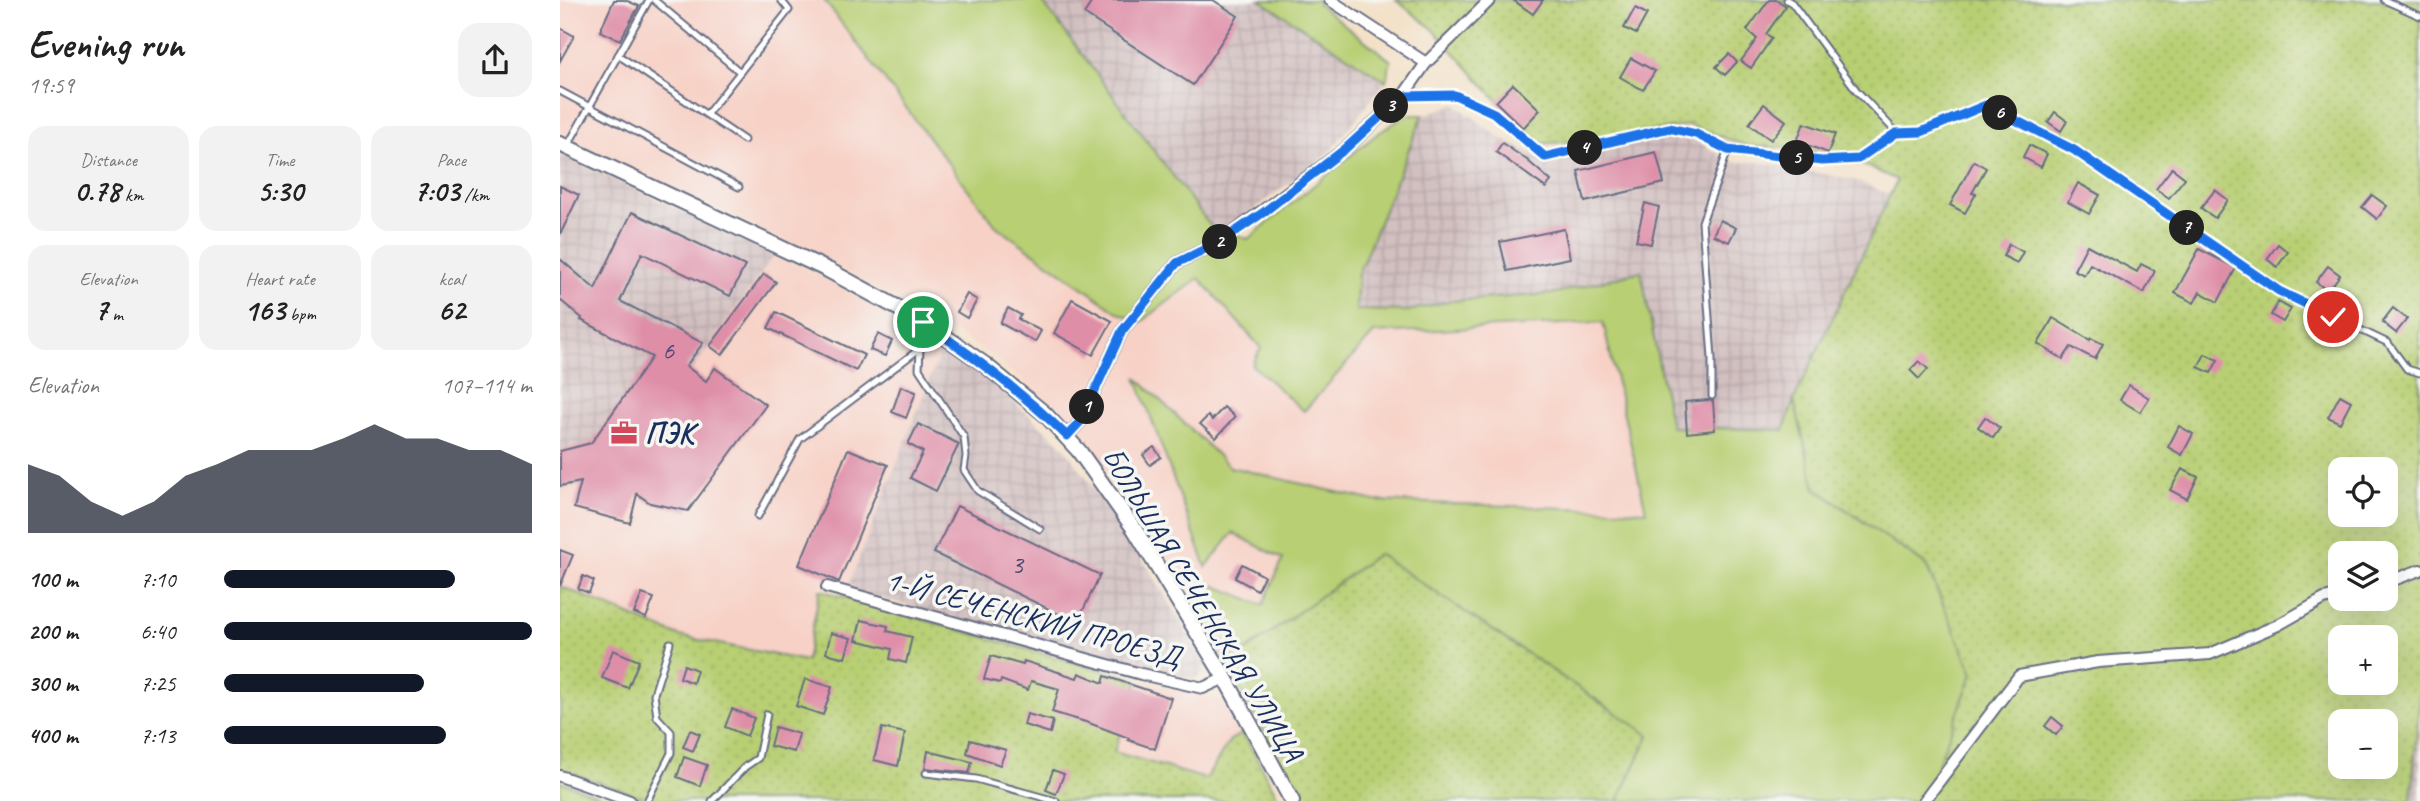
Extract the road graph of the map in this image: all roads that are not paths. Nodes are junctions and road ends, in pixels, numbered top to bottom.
1 (780, 0) edge
2 (1330, 0) edge
3 (1490, 0) edge
4 (1787, 0) edge
5 (2384, 0) edge
6 (656, 1) edge
7 (2420, 16) edge
8 (618, 55) junction
9 (1426, 63) junction
10 (740, 72) junction
11 (560, 91) edge
12 (1403, 96) junction
13 (589, 107) junction
14 (707, 114) junction
15 (1896, 133) junction
16 (744, 140) dead end
17 (563, 146) edge
18 (1728, 150) junction
19 (739, 187) dead end
20 (940, 333) junction
21 (919, 349) junction
22 (2420, 373) edge
23 (1712, 396) dead end
24 (1067, 436) junction
25 (758, 516) dead end
26 (1040, 528) dead end
27 (2420, 570) edge
28 (2398, 578) edge
29 (827, 587) dead end
30 (2328, 598) edge
31 (670, 643) dead end
32 (1225, 678) junction
33 (767, 714) dead end
34 (926, 773) dead end
35 (560, 776) edge
36 (630, 801) edge
37 (647, 801) edge
38 (712, 801) edge
39 (1056, 801) edge
40 (1292, 801) edge
41 (1924, 801) edge

1 - 10 lane
2 - 9 street
3 - 9 street
4 - 15 lane
5 - 7 lane
6 - 8 lane
6 - 10 lane
8 - 13 lane
8 - 14 lane
9 - 12 street
10 - 14 lane
11 - 13 lane
12 - 18 lane
12 - 24 street
13 - 17 lane
13 - 19 lane
14 - 16 lane
15 - 18 lane
15 - 22 lane
17 - 20 street, БОЛЬШАЯ СЕЧЕНСКАЯ УЛИЦА
18 - 23 lane
20 - 21 lane
20 - 24 street, БОЛЬШАЯ СЕЧЕНСКАЯ УЛИЦА
21 - 25 lane
21 - 26 lane
24 - 32 street, БОЛЬШАЯ СЕЧЕНСКАЯ УЛИЦА
27 - 28 street
29 - 32 street, 1-Й СЕЧЕНСКИЙ ПРОЕЗД
30 - 41 street
31 - 37 lane
32 - 40 street, БОЛЬШАЯ СЕЧЕНСКАЯ УЛИЦА
33 - 38 lane
34 - 39 lane
35 - 36 street

